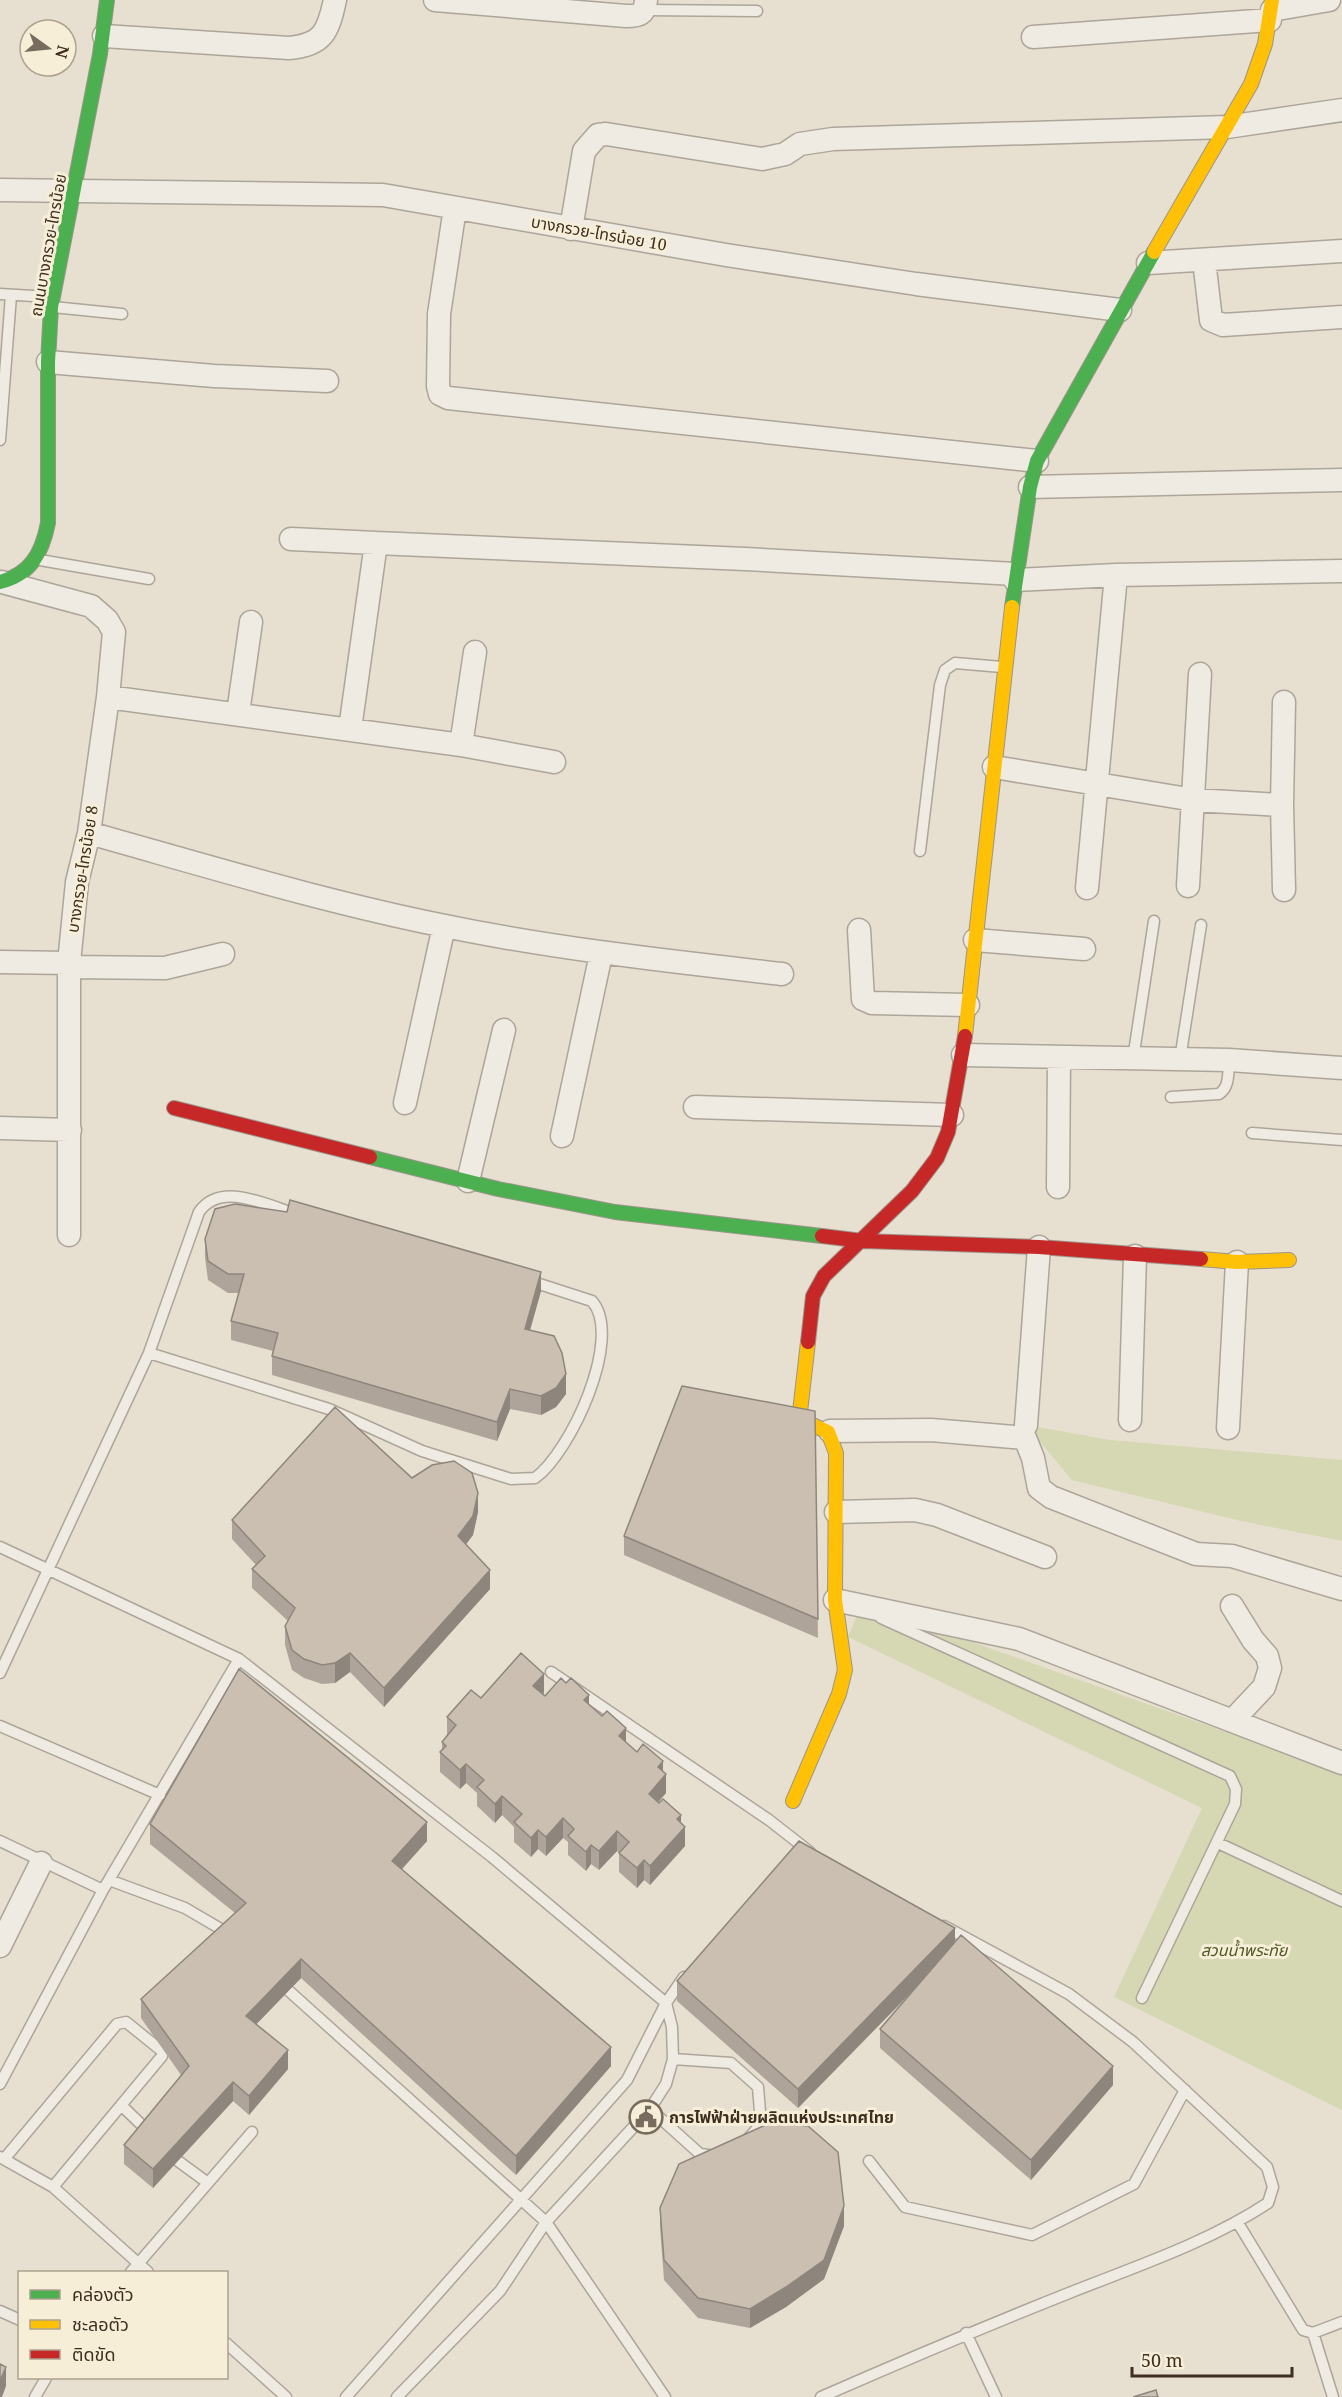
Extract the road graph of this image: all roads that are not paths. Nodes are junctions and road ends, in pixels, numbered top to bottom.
1 (107, 0) edge
2 (335, 0) edge
3 (435, 0) edge
4 (1329, 0) edge
5 (645, 5) edge
6 (1271, 10) edge
7 (757, 11) dead end
8 (104, 36) junction
9 (1033, 37) dead end
10 (1342, 110) edge
11 (1227, 127) junction
12 (0, 190) edge
13 (75, 191) junction
14 (455, 208) junction
15 (572, 229) junction
16 (1342, 251) edge
17 (1204, 260) junction
18 (1148, 263) junction
19 (5, 295) edge
20 (52, 302) junction
21 (1120, 310) junction
22 (122, 314) dead end
23 (1342, 317) edge
24 (48, 362) junction
25 (327, 381) dead end
26 (0, 440) edge
27 (1037, 461) junction
28 (1342, 480) edge
29 (1030, 487) junction
30 (291, 539) dead end
31 (376, 543) junction
32 (38, 560) junction
33 (1342, 571) edge
34 (1116, 575) junction
35 (1015, 577) junction
36 (149, 579) dead end
37 (1, 582) edge
38 (251, 622) dead end
39 (475, 652) dead end
40 (1005, 667) junction
41 (1200, 674) dead end
42 (108, 696) junction
43 (1284, 702) dead end
44 (238, 712) junction
45 (350, 729) junction
46 (461, 745) junction
47 (554, 762) dead end
48 (994, 767) junction
49 (1096, 784) junction
50 (1194, 800) junction
51 (1282, 805) junction
52 (89, 833) junction
53 (920, 851) dead end
54 (1188, 886) dead end
55 (1087, 888) dead end
56 (1284, 890) dead end
57 (1154, 921) dead end
58 (1200, 925) dead end
59 (444, 926) junction
60 (859, 930) dead end
61 (975, 940) junction
62 (1084, 950) dead end
63 (224, 954) dead end
64 (601, 954) junction
65 (0, 962) edge
66 (69, 965) junction
67 (782, 974) dead end
68 (968, 1005) junction
69 (504, 1030) dead end
70 (963, 1054) junction
71 (1059, 1057) junction
72 (1133, 1059) junction
73 (1180, 1059) junction
74 (1229, 1060) junction
75 (1342, 1068) edge
76 (1171, 1096) dead end
77 (405, 1104) dead end
78 (695, 1107) dead end
79 (174, 1108) dead end
80 (952, 1115) junction
81 (0, 1128) edge
82 (70, 1130) junction
83 (1252, 1133) dead end
84 (562, 1136) dead end
85 (1342, 1140) edge
86 (468, 1181) junction
87 (1058, 1186) dead end
88 (311, 1218) edge
89 (69, 1234) dead end
90 (863, 1241) junction
91 (1039, 1247) junction
92 (1135, 1256) junction
93 (1289, 1260) dead end
94 (1237, 1262) junction
95 (516, 1277) edge
96 (149, 1353) junction
97 (1130, 1420) dead end
98 (1026, 1425) dead end
99 (1228, 1428) dead end
100 (830, 1431) junction
101 (836, 1512) junction
102 (0, 1547) edge
103 (1045, 1557) dead end
104 (50, 1569) junction
105 (1342, 1589) edge
106 (844, 1601) junction
107 (1232, 1606) dead end
108 (239, 1659) junction
109 (551, 1672) dead end
110 (0, 1673) edge
111 (1232, 1720) junction
112 (0, 1726) edge
113 (1342, 1763) edge
114 (160, 1796) junction
115 (793, 1801) dead end
116 (0, 1841) edge
117 (1218, 1843) junction
118 (818, 1858) edge
119 (41, 1863) junction
120 (109, 1880) junction
121 (103, 1890) junction
122 (1342, 1901) edge
123 (933, 1921) edge
124 (231, 1936) edge
125 (0, 1946) edge
126 (688, 1971) edge
127 (289, 1991) edge
128 (1142, 1998) dead end
129 (666, 2003) junction
130 (673, 2059) junction
131 (0, 2084) edge
132 (1185, 2090) junction
133 (121, 2105) junction
134 (650, 2109) junction
135 (252, 2132) dead end
136 (150, 2133) edge
137 (2, 2157) edge
138 (178, 2161) edge
139 (869, 2161) dead end
140 (208, 2183) junction
141 (53, 2187) junction
142 (521, 2199) junction
143 (546, 2222) junction
144 (1238, 2223) junction
145 (135, 2268) edge
146 (0, 2311) edge
147 (18, 2319) edge
148 (1342, 2322) edge
149 (966, 2333) junction
150 (1313, 2333) junction
151 (228, 2345) edge
152 (44, 2379) edge
153 (35, 2397) edge
154 (286, 2397) edge
155 (346, 2397) edge
156 (397, 2397) edge
157 (665, 2397) edge
158 (821, 2397) edge
159 (996, 2397) edge
160 (1332, 2397) edge

1 - 8 street, ถนนบางกรวย-ไทรน้อย
2 - 8 street
3 - 5 street
4 - 6 street
5 - 7 lane
6 - 9 street
6 - 11 street
8 - 13 street, ถนนบางกรวย-ไทรน้อย
10 - 11 street
11 - 15 street
11 - 18 street
12 - 13 street, บางกรวย-ไทรน้อย 10
13 - 14 street, บางกรวย-ไทรน้อย 10
13 - 20 street, ถนนบางกรวย-ไทรน้อย
14 - 15 street, บางกรวย-ไทรน้อย 10
14 - 27 street
15 - 21 street, บางกรวย-ไทรน้อย 10
16 - 17 street
17 - 18 street
17 - 23 street
18 - 21 street
19 - 20 lane
19 - 26 lane
20 - 22 lane
20 - 24 street, ถนนบางกรวย-ไทรน้อย
21 - 27 street
24 - 25 street
24 - 32 street, ถนนบางกรวย-ไทรน้อย
27 - 29 street
28 - 29 street
29 - 35 street
30 - 31 street
31 - 35 street
31 - 45 street
32 - 36 lane
32 - 37 street
33 - 34 street
34 - 35 street
34 - 49 street
35 - 40 street
37 - 42 street, บางกรวย-ไทรน้อย 8
38 - 44 street
39 - 46 street
40 - 48 street
40 - 53 lane
41 - 50 street
42 - 44 street
42 - 52 street, บางกรวย-ไทรน้อย 8
43 - 51 street
44 - 45 street
45 - 46 street
46 - 47 street
48 - 49 street
48 - 61 street
49 - 50 street
49 - 55 street
50 - 51 street
50 - 54 street
51 - 56 street
52 - 59 street
52 - 66 street, บางกรวย-ไทรน้อย 8
57 - 72 lane
58 - 73 lane
59 - 64 street
59 - 77 street
60 - 68 street
61 - 62 street
61 - 68 street
63 - 66 street
64 - 67 street
64 - 84 street
65 - 66 street
66 - 82 street, บางกรวย-ไทรน้อย 8
68 - 70 street
69 - 86 street
70 - 71 street
70 - 80 street
71 - 72 street
71 - 87 street
72 - 73 street
73 - 74 street
74 - 75 street
74 - 76 lane
78 - 80 street
79 - 86 street
80 - 90 street
81 - 82 street
82 - 89 street, บางกรวย-ไทรน้อย 8
83 - 85 lane
86 - 90 street
88 - 96 lane
90 - 91 street
90 - 100 street
91 - 92 street
91 - 98 street
92 - 94 street
92 - 97 street
93 - 94 street
94 - 99 street
95 - 96 lane
96 - 104 lane
100 - 101 street
100 - 105 street
101 - 103 street
101 - 106 street
102 - 104 lane
104 - 108 lane
104 - 110 lane
106 - 111 street
106 - 115 street
106 - 117 lane
107 - 111 street
108 - 114 lane
108 - 129 lane
109 - 118 lane
111 - 113 street
112 - 114 lane
114 - 120 lane
116 - 119 lane
117 - 122 lane
117 - 128 lane
119 - 121 lane
119 - 125 street
120 - 121 lane
120 - 124 lane
121 - 131 lane
123 - 132 lane
126 - 129 lane
127 - 142 lane
129 - 130 lane
129 - 142 lane
130 - 134 lane
130 - 134 lane
132 - 139 lane
132 - 144 lane
133 - 136 lane
133 - 137 lane
133 - 141 lane
134 - 143 lane
135 - 140 lane
137 - 141 lane
138 - 140 lane
140 - 145 lane
141 - 145 lane
142 - 143 lane
142 - 155 lane
143 - 156 lane
143 - 157 lane
144 - 149 lane
144 - 150 lane
146 - 147 lane
148 - 150 lane
149 - 158 lane
149 - 159 lane
150 - 160 lane
151 - 154 lane
152 - 153 lane

